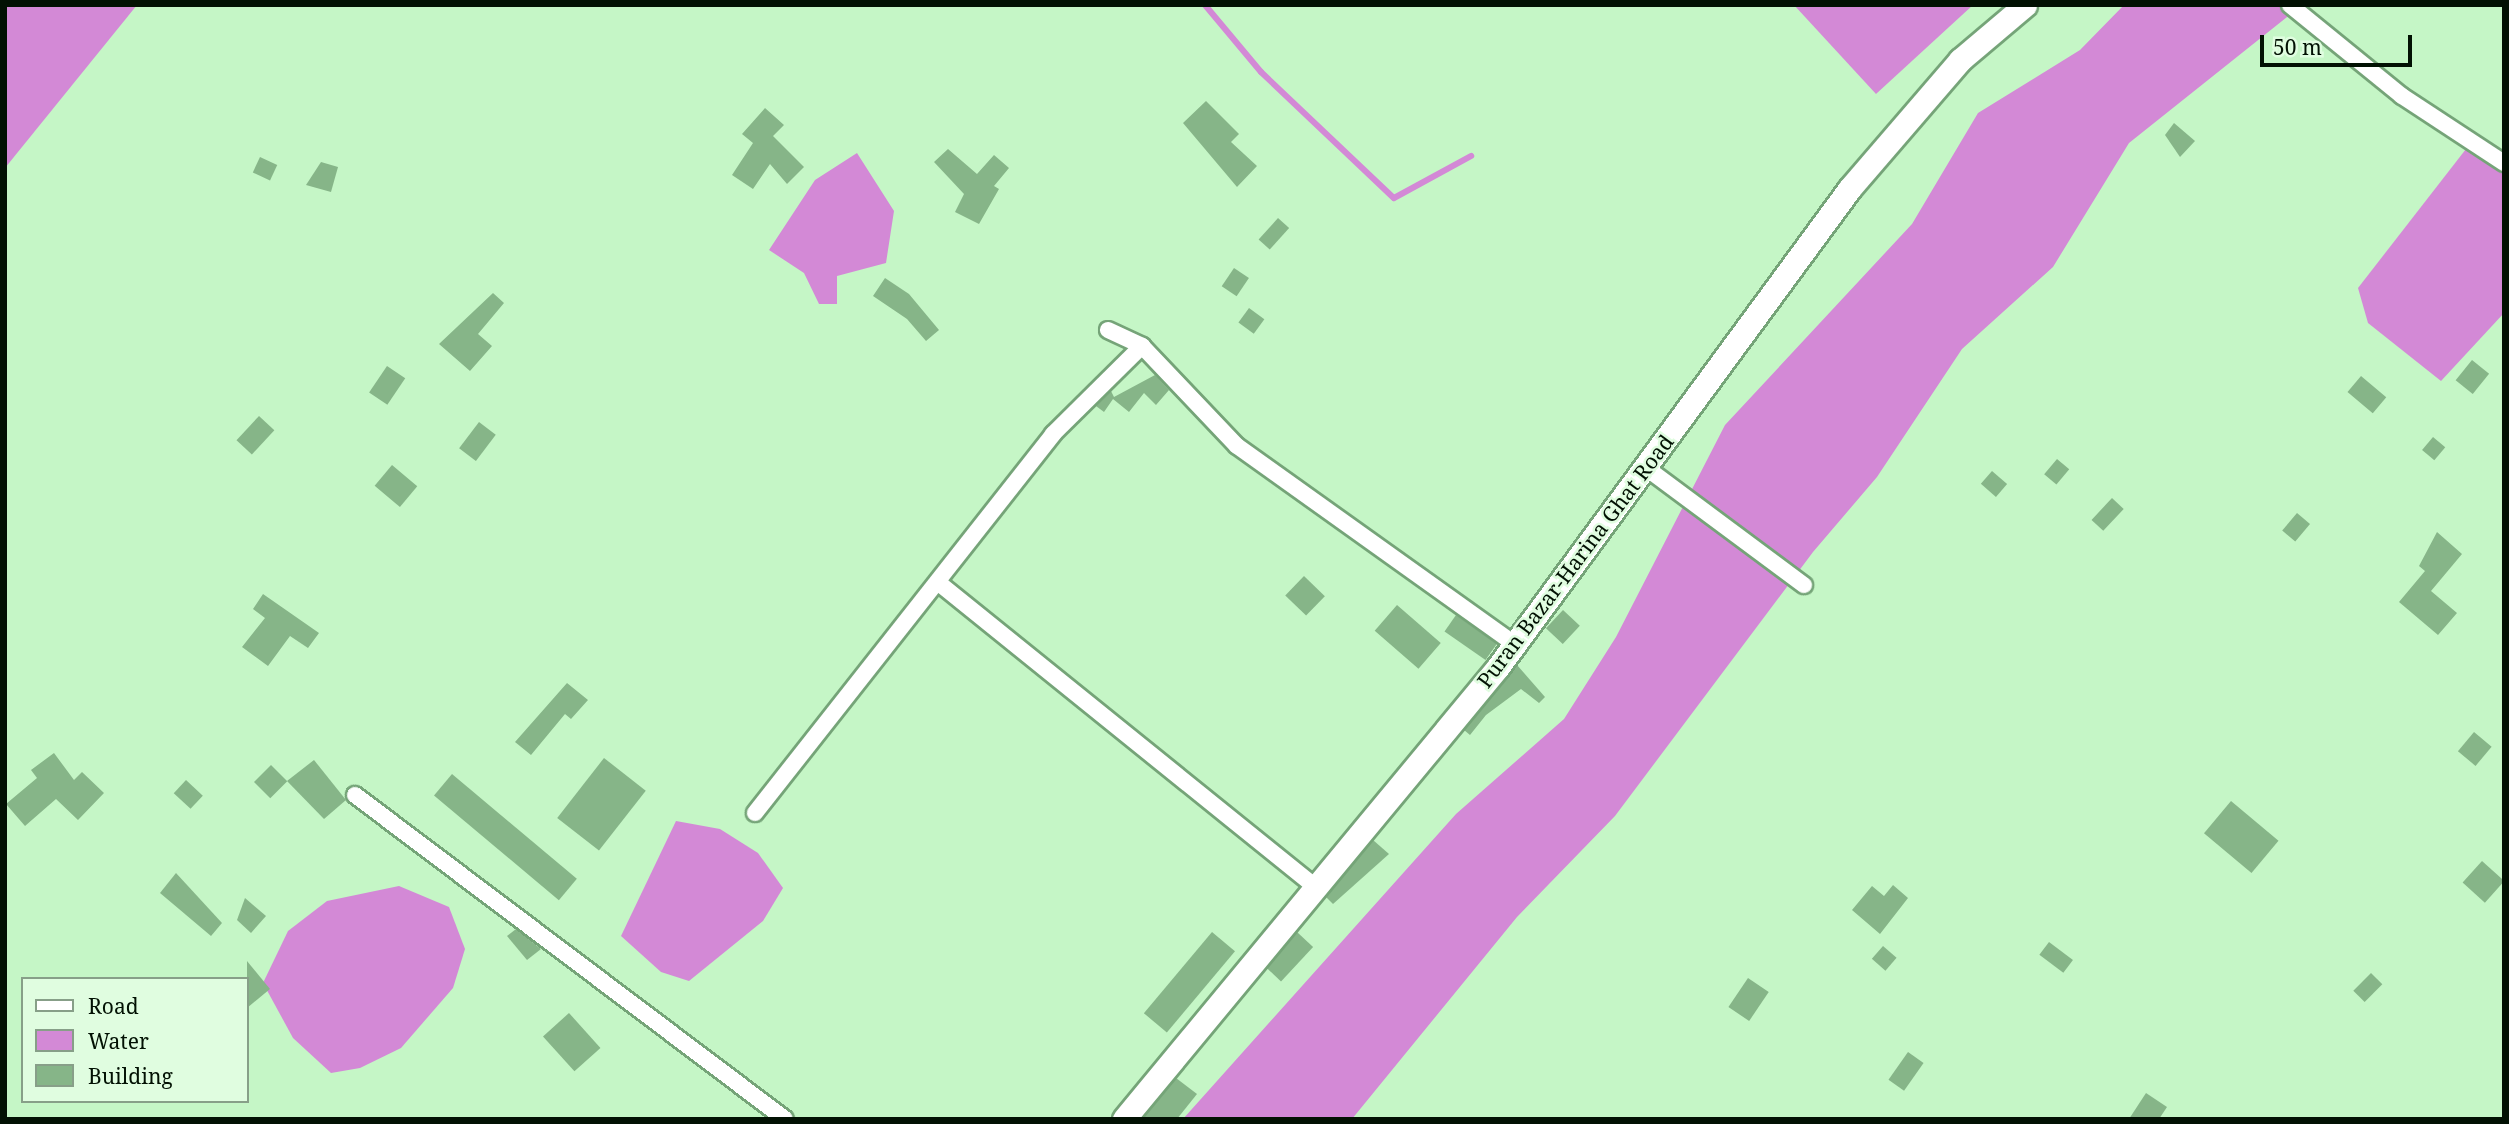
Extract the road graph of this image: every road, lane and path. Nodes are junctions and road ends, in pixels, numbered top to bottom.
1 (2025, 5) edge
2 (2290, 5) edge
3 (2504, 163) edge
4 (1108, 330) dead end
5 (1142, 346) junction
6 (1645, 467) junction
7 (940, 584) junction
8 (1804, 585) dead end
9 (1515, 644) junction
10 (355, 795) dead end
11 (755, 813) dead end
12 (1316, 887) junction
13 (785, 1119) edge
14 (1124, 1119) edge

1 - 6 main road, Puran Bazar-Harina Ghat Road
2 - 3 street
4 - 5 street
5 - 7 street
5 - 9 street
6 - 8 street
6 - 9 main road, Puran Bazar-Harina Ghat Road
7 - 11 street
7 - 12 street
9 - 12 main road, Puran Bazar-Harina Ghat Road
10 - 13 street
12 - 14 main road, Puran Bazar-Harina Ghat Road

